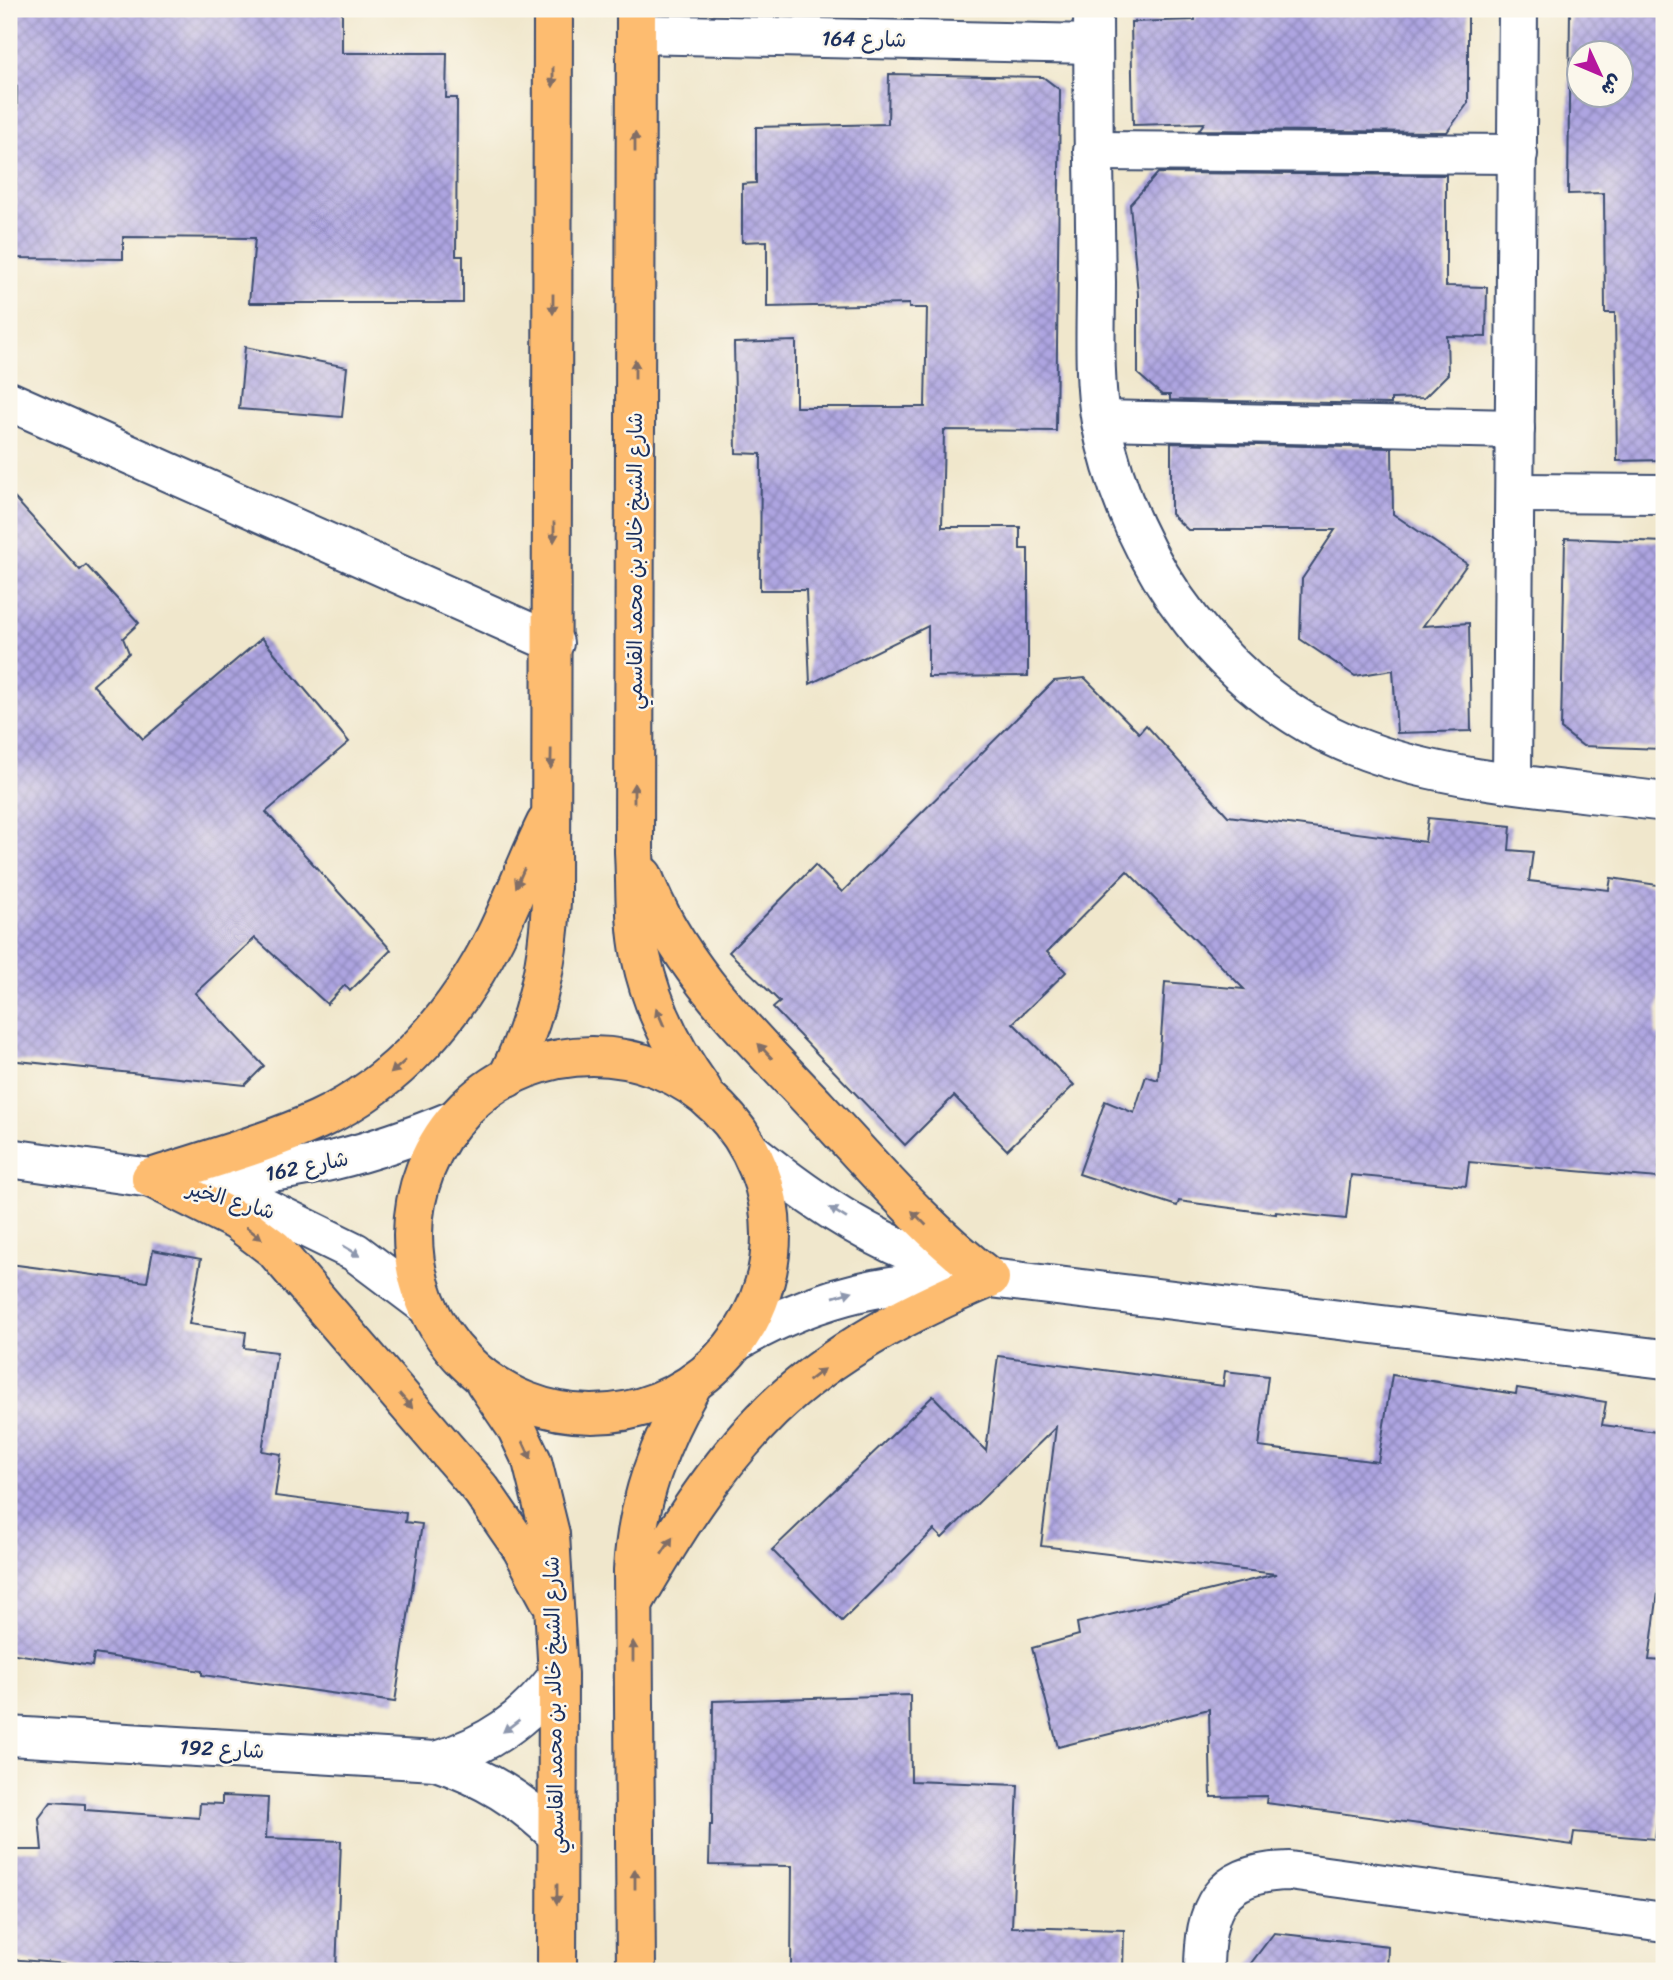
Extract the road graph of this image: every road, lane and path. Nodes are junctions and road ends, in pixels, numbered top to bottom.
1 (553, 9) edge
2 (1518, 9) edge
3 (636, 21) edge
4 (1093, 26) edge
5 (1093, 151) junction
6 (1518, 154) junction
7 (9, 401) edge
8 (1101, 420) junction
9 (1515, 429) junction
10 (1515, 493) junction
11 (1664, 494) edge
12 (554, 643) junction
13 (1512, 781) junction
14 (1664, 802) edge
15 (550, 816) junction
16 (634, 852) junction
17 (507, 1078) junction
18 (707, 1097) junction
19 (456, 1119) junction
20 (752, 1152) junction
21 (9, 1158) edge
22 (151, 1178) junction
23 (990, 1278) junction
24 (428, 1307) junction
25 (736, 1342) junction
26 (1664, 1359) edge
27 (477, 1372) junction
28 (694, 1382) junction
29 (633, 1604) junction
30 (555, 1610) junction
31 (558, 1676) junction
32 (9, 1736) edge
33 (436, 1761) junction
34 (557, 1835) junction
35 (1664, 1922) edge
36 (557, 1971) edge
37 (636, 1971) edge
38 (1205, 1971) edge

1 -> 12 main road
2 - 6 street
3 - 4 street, شارع 164
16 -> 3 main road, شارع الشيخ خالد بن محمد القاسمي
4 - 5 street
5 - 6 street
5 - 8 street
6 - 9 street
7 - 12 street
8 - 9 street
8 - 13 street
9 - 10 street
10 - 11 street
10 - 13 street
12 -> 15 main road
13 - 14 street
15 - 17 main road
15 -> 22 main road
18 -> 16 main road, شارع الشيخ خالد بن محمد القاسمي
23 -> 16 main road
17 - 18 main road
17 - 19 main road
18 - 20 main road
19 - 22 street, شارع 162
19 - 24 main road
23 -> 20 street
20 - 25 main road
21 - 22 street, شارع الخير
22 -> 24 street, شارع الخير
22 -> 30 main road
25 -> 23 street
23 - 26 street
29 -> 23 main road
24 - 27 main road
25 - 28 main road
27 - 28 main road
27 -> 30 main road, شارع الشيخ خالد بن محمد القاسمي
28 - 29 main road
37 -> 29 main road
30 - 31 main road, شارع الشيخ خالد بن محمد القاسمي
31 -> 33 street, شارع 192
31 - 34 main road, شارع الشيخ خالد بن محمد القاسمي
32 - 33 street, شارع 192
33 - 34 street, شارع 192
34 -> 36 main road, شارع الشيخ خالد بن محمد القاسمي
35 - 38 street

